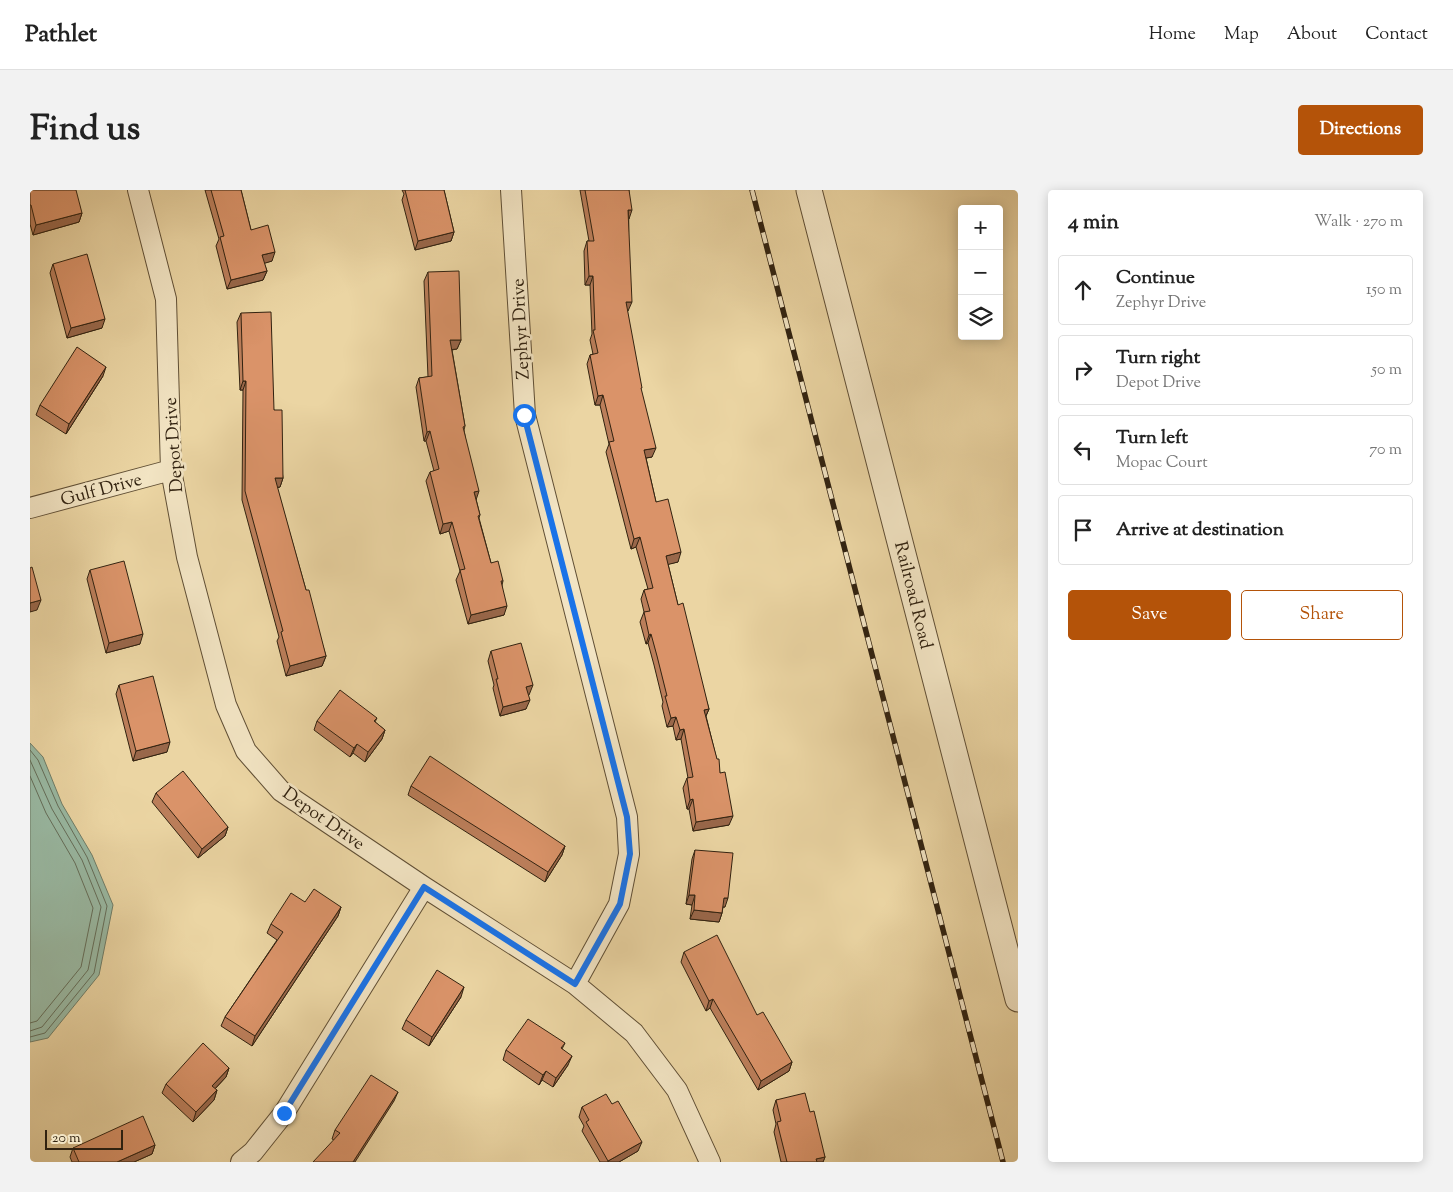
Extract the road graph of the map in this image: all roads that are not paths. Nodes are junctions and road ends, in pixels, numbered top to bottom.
1 (138, 190) edge
2 (511, 190) edge
3 (809, 190) edge
4 (171, 470) junction
5 (30, 508) edge
6 (424, 887) junction
7 (575, 984) junction
8 (1018, 999) edge
9 (241, 1162) edge
10 (710, 1162) edge

1 - 4 street, Depot Drive
2 - 7 street, Zephyr Drive
3 - 8 street, Railroad Road
4 - 5 street, Gulf Drive
4 - 6 street, Depot Drive
6 - 7 street, Depot Drive
6 - 9 street
7 - 10 street, Depot Drive

